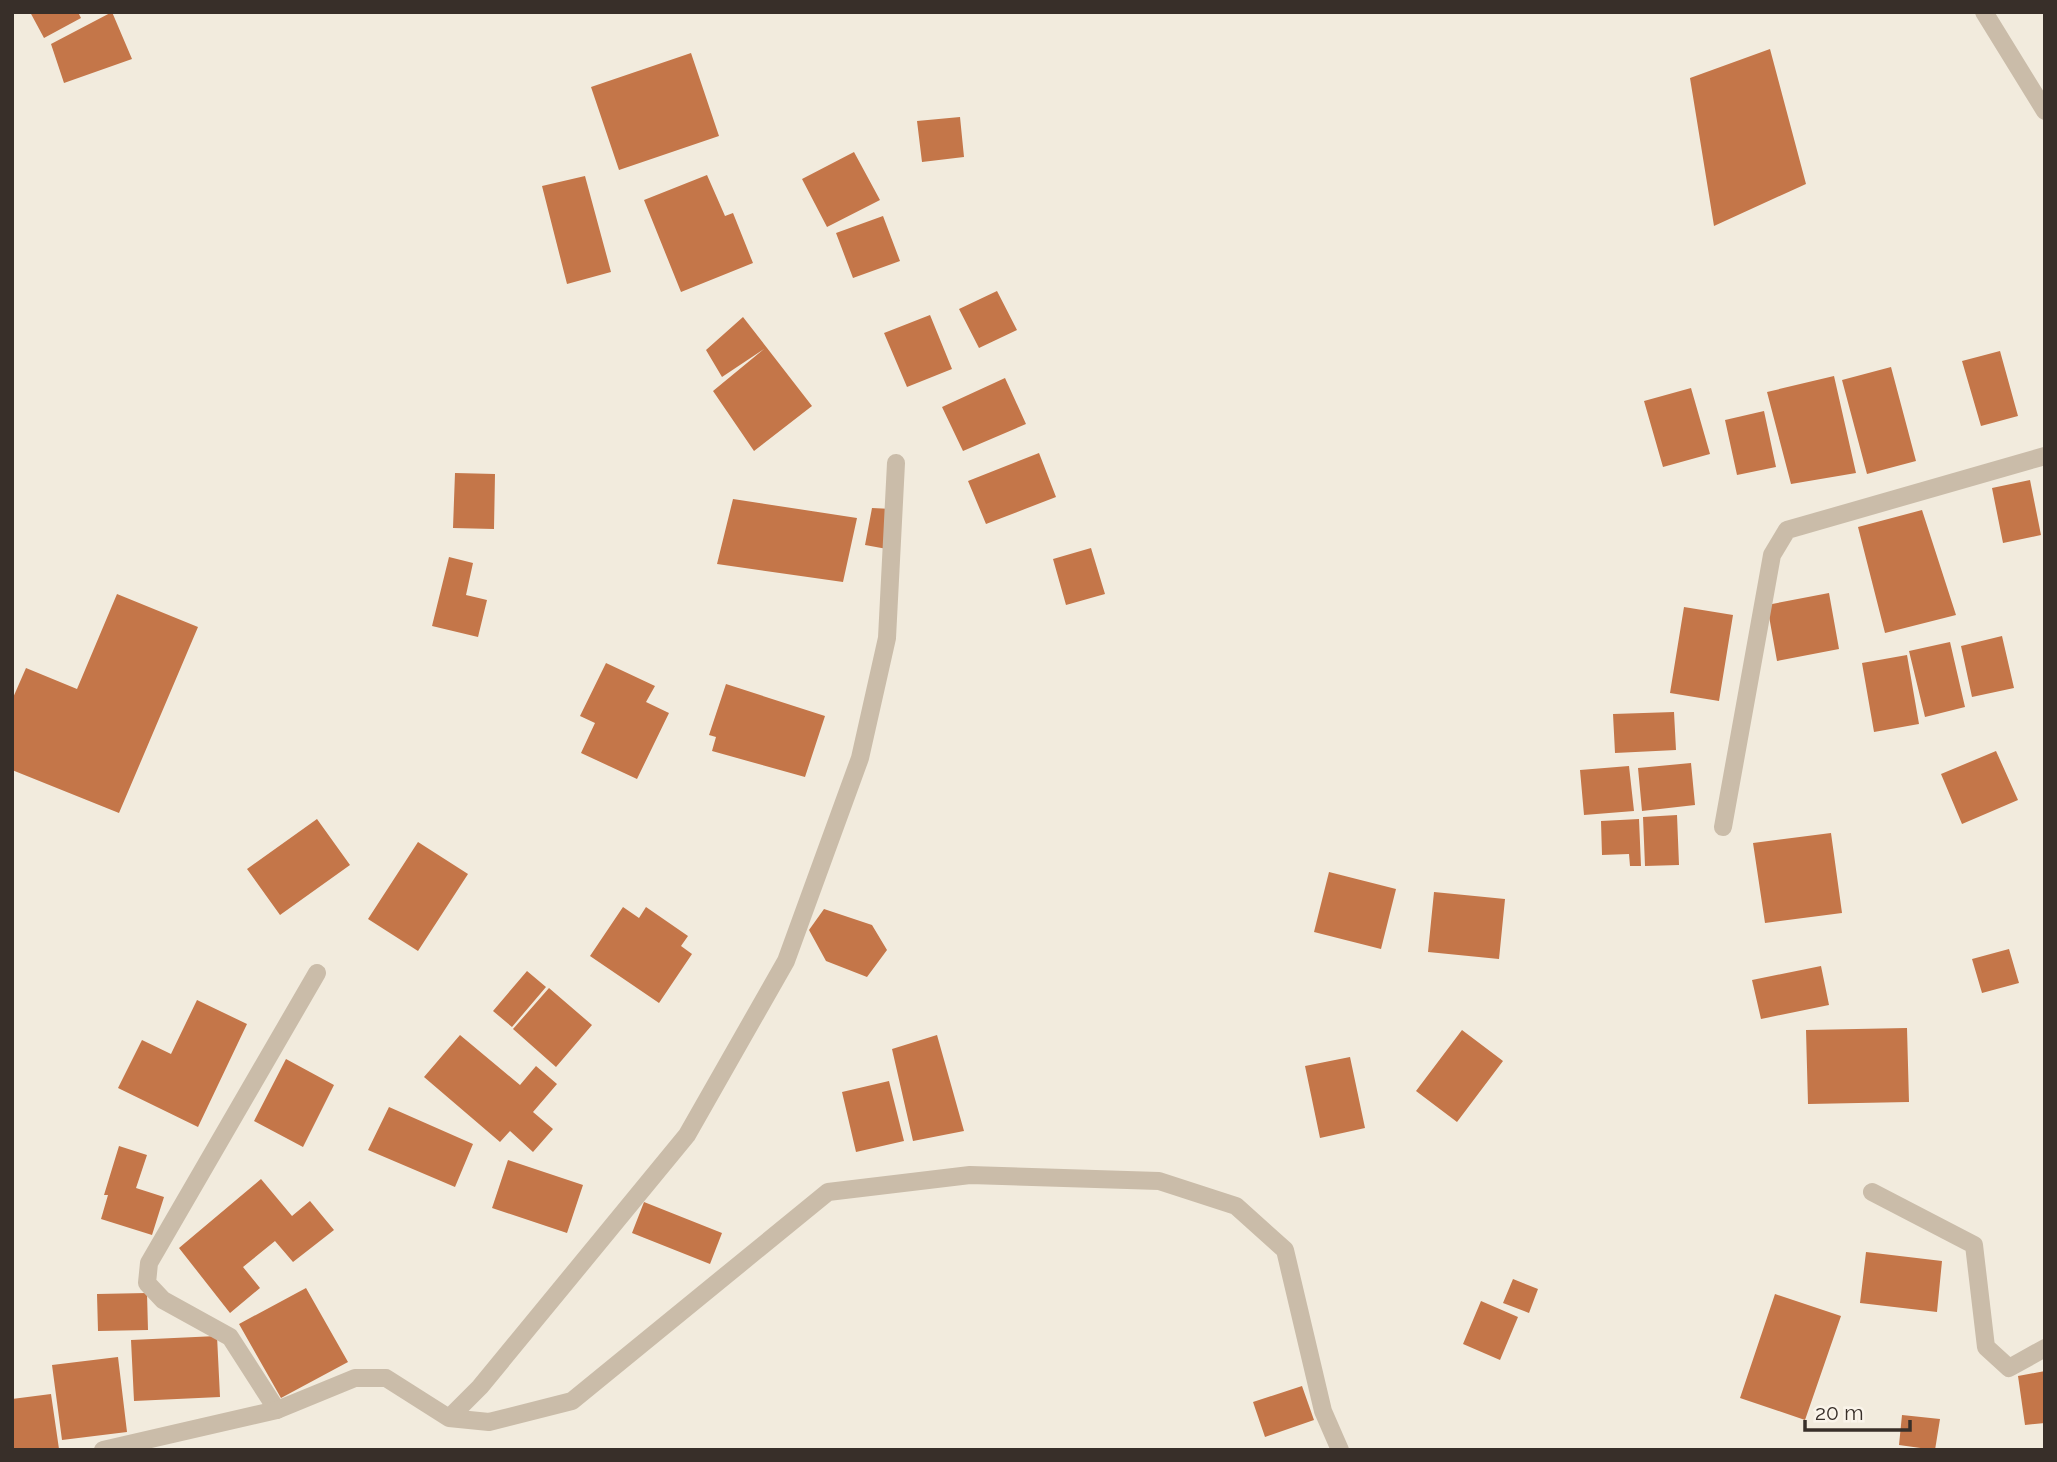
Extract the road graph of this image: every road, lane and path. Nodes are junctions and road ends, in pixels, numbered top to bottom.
1 (1984, 12) edge
2 (2045, 111) edge
3 (2045, 456) edge
4 (896, 463) dead end
5 (1723, 827) dead end
6 (317, 973) dead end
7 (1872, 1192) dead end
8 (2045, 1348) edge
9 (276, 1410) junction
10 (449, 1418) junction
11 (103, 1450) edge
12 (1340, 1450) edge

1 - 2 street
3 - 5 street
4 - 10 street
6 - 9 street
7 - 8 street
9 - 10 street
9 - 11 street
10 - 12 street

